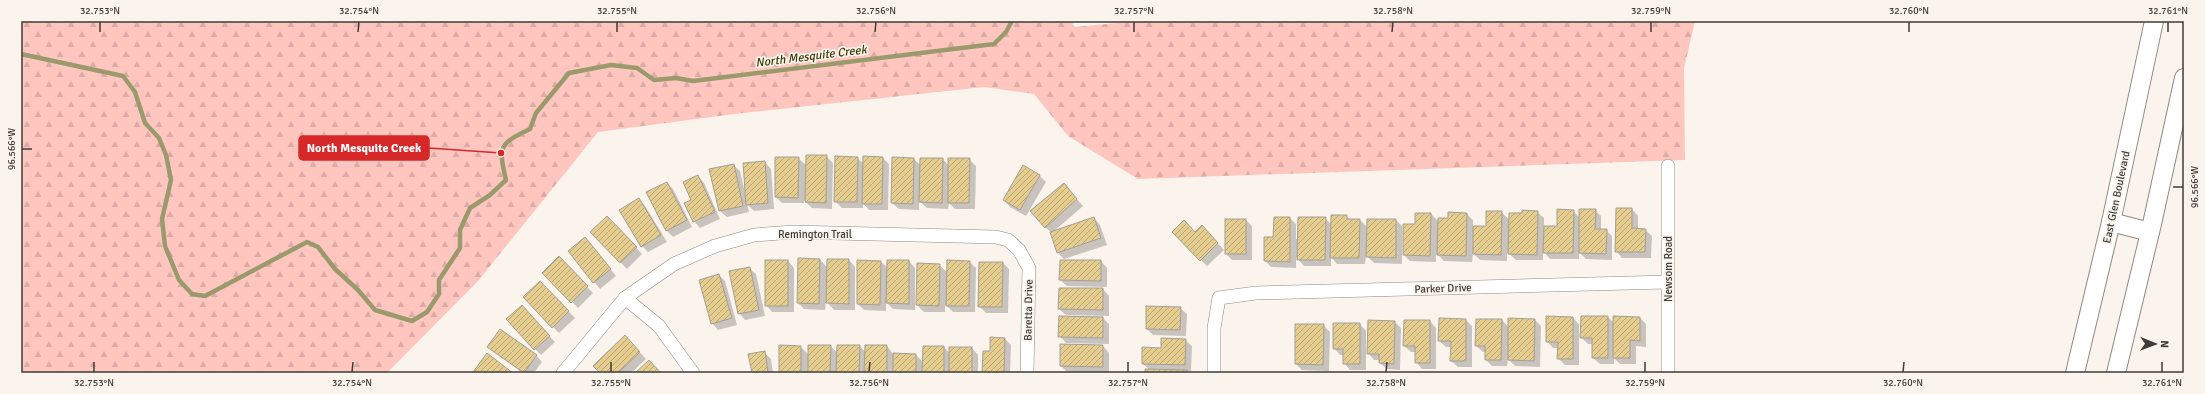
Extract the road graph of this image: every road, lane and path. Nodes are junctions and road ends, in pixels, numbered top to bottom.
1 (2154, 21) edge
2 (2184, 78) edge
3 (1668, 166) dead end
4 (2111, 222) junction
5 (2150, 232) junction
6 (1019, 250) joint
7 (1667, 282) junction
8 (625, 298) junction
9 (563, 373) edge
10 (693, 373) edge
11 (1027, 373) edge
12 (1214, 373) edge
13 (1668, 373) edge
14 (2075, 373) edge
15 (2116, 373) edge

1 - 4 main road, East Glen Boulevard
2 - 5 main road
3 - 7 street, Newsom Road
4 - 5 main road
4 - 14 main road, East Glen Boulevard
5 - 15 main road
6 - 8 street, Remington Trail
6 - 11 street, Baretta Drive
7 - 12 street, Parker Drive
7 - 13 street, Newsom Road
8 - 9 street, Remington Trail
8 - 10 street

